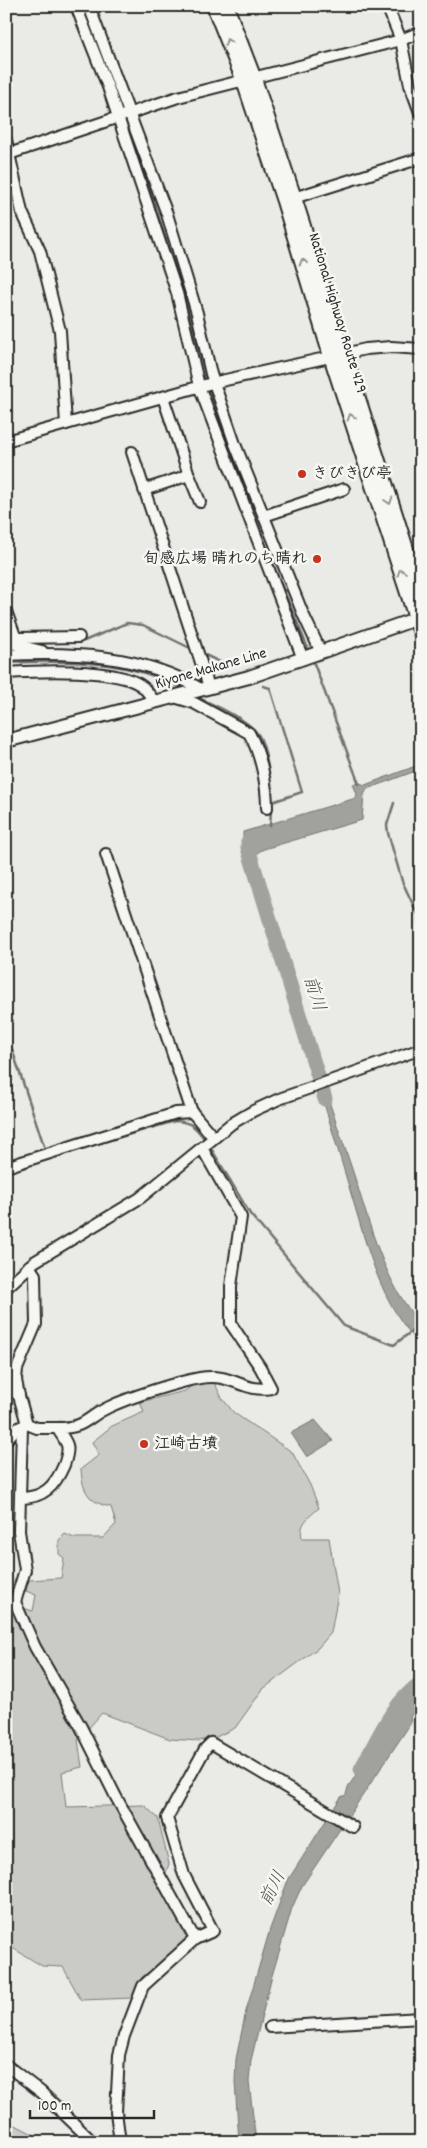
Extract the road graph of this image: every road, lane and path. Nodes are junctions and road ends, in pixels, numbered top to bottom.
1 (76, 6) edge
2 (89, 6) edge
3 (214, 6) edge
4 (226, 6) edge
5 (387, 6) edge
6 (421, 32) edge
7 (401, 40) junction
8 (249, 80) junction
9 (123, 115) junction
10 (421, 115) edge
11 (6, 140) edge
12 (8, 155) edge
13 (421, 158) edge
14 (289, 199) junction
15 (421, 349) edge
16 (337, 355) junction
17 (207, 384) junction
18 (163, 397) junction
19 (66, 424) junction
20 (6, 441) edge
21 (132, 452) dead end
22 (189, 475) junction
23 (344, 489) dead end
24 (144, 490) junction
25 (200, 502) dead end
26 (264, 516) junction
27 (421, 596) edge
28 (6, 611) edge
29 (418, 618) edge
30 (421, 633) edge
31 (79, 637) dead end
32 (18, 640) junction
33 (47, 654) junction
34 (6, 655) edge
35 (311, 656) junction
36 (60, 662) junction
37 (6, 673) edge
38 (202, 689) junction
39 (175, 696) junction
40 (155, 702) junction
41 (6, 741) edge
42 (267, 808) dead end
43 (106, 854) dead end
44 (421, 1049) edge
45 (192, 1112) junction
46 (208, 1143) junction
47 (6, 1167) edge
48 (29, 1266) junction
49 (6, 1288) edge
50 (6, 1384) edge
51 (20, 1396) junction
52 (24, 1426) junction
53 (57, 1428) junction
54 (6, 1440) edge
55 (20, 1498) junction
56 (10, 1599) edge
57 (352, 1827) dead end
58 (195, 1939) junction
59 (421, 2018) edge
60 (270, 2027) dead end
61 (6, 2065) edge
62 (93, 2142) edge
63 (120, 2142) edge

1 - 9 street
2 - 9 street
8 -> 3 highway, National Highway Route 429
4 - 8 highway, National Highway Route 429
5 - 7 street
6 - 7 street
7 - 8 street
7 - 10 street
8 - 9 street
8 - 14 highway, National Highway Route 429
9 - 12 street
9 - 17 street
9 - 17 street
11 - 12 street
12 - 19 street
13 - 14 street
14 - 16 highway, National Highway Route 429
15 - 16 street
16 - 17 street
16 -> 27 highway, National Highway Route 429
29 -> 16 highway, National Highway Route 429
17 - 18 street
17 - 26 street
17 - 35 street
18 - 19 street
18 - 22 street
19 - 20 street
21 - 24 street
22 - 24 street
22 - 25 street
23 - 26 street
24 - 38 street
26 - 35 street
28 - 32 street
29 - 30 highway, National Highway Route 429
29 - 35 main road, Kiyone Makane Line
31 - 32 street
32 - 33 street
33 - 34 street
33 - 36 street
35 - 38 main road, Kiyone Makane Line
36 - 37 street
36 - 38 street
36 - 40 street
38 - 39 main road, Kiyone Makane Line
39 - 40 main road, Kiyone Makane Line
39 - 42 street
40 - 41 main road, Kiyone Makane Line
43 - 45 street
44 - 46 street
45 - 46 street
45 - 47 street
46 - 48 street
46 - 53 street
48 - 49 street
48 - 51 street
50 - 51 street
51 - 52 street
52 - 53 street
52 - 54 street
52 - 55 street
53 - 55 street
55 - 56 street
56 - 58 street
57 - 58 street
58 - 63 street
59 - 60 street
61 - 62 street

